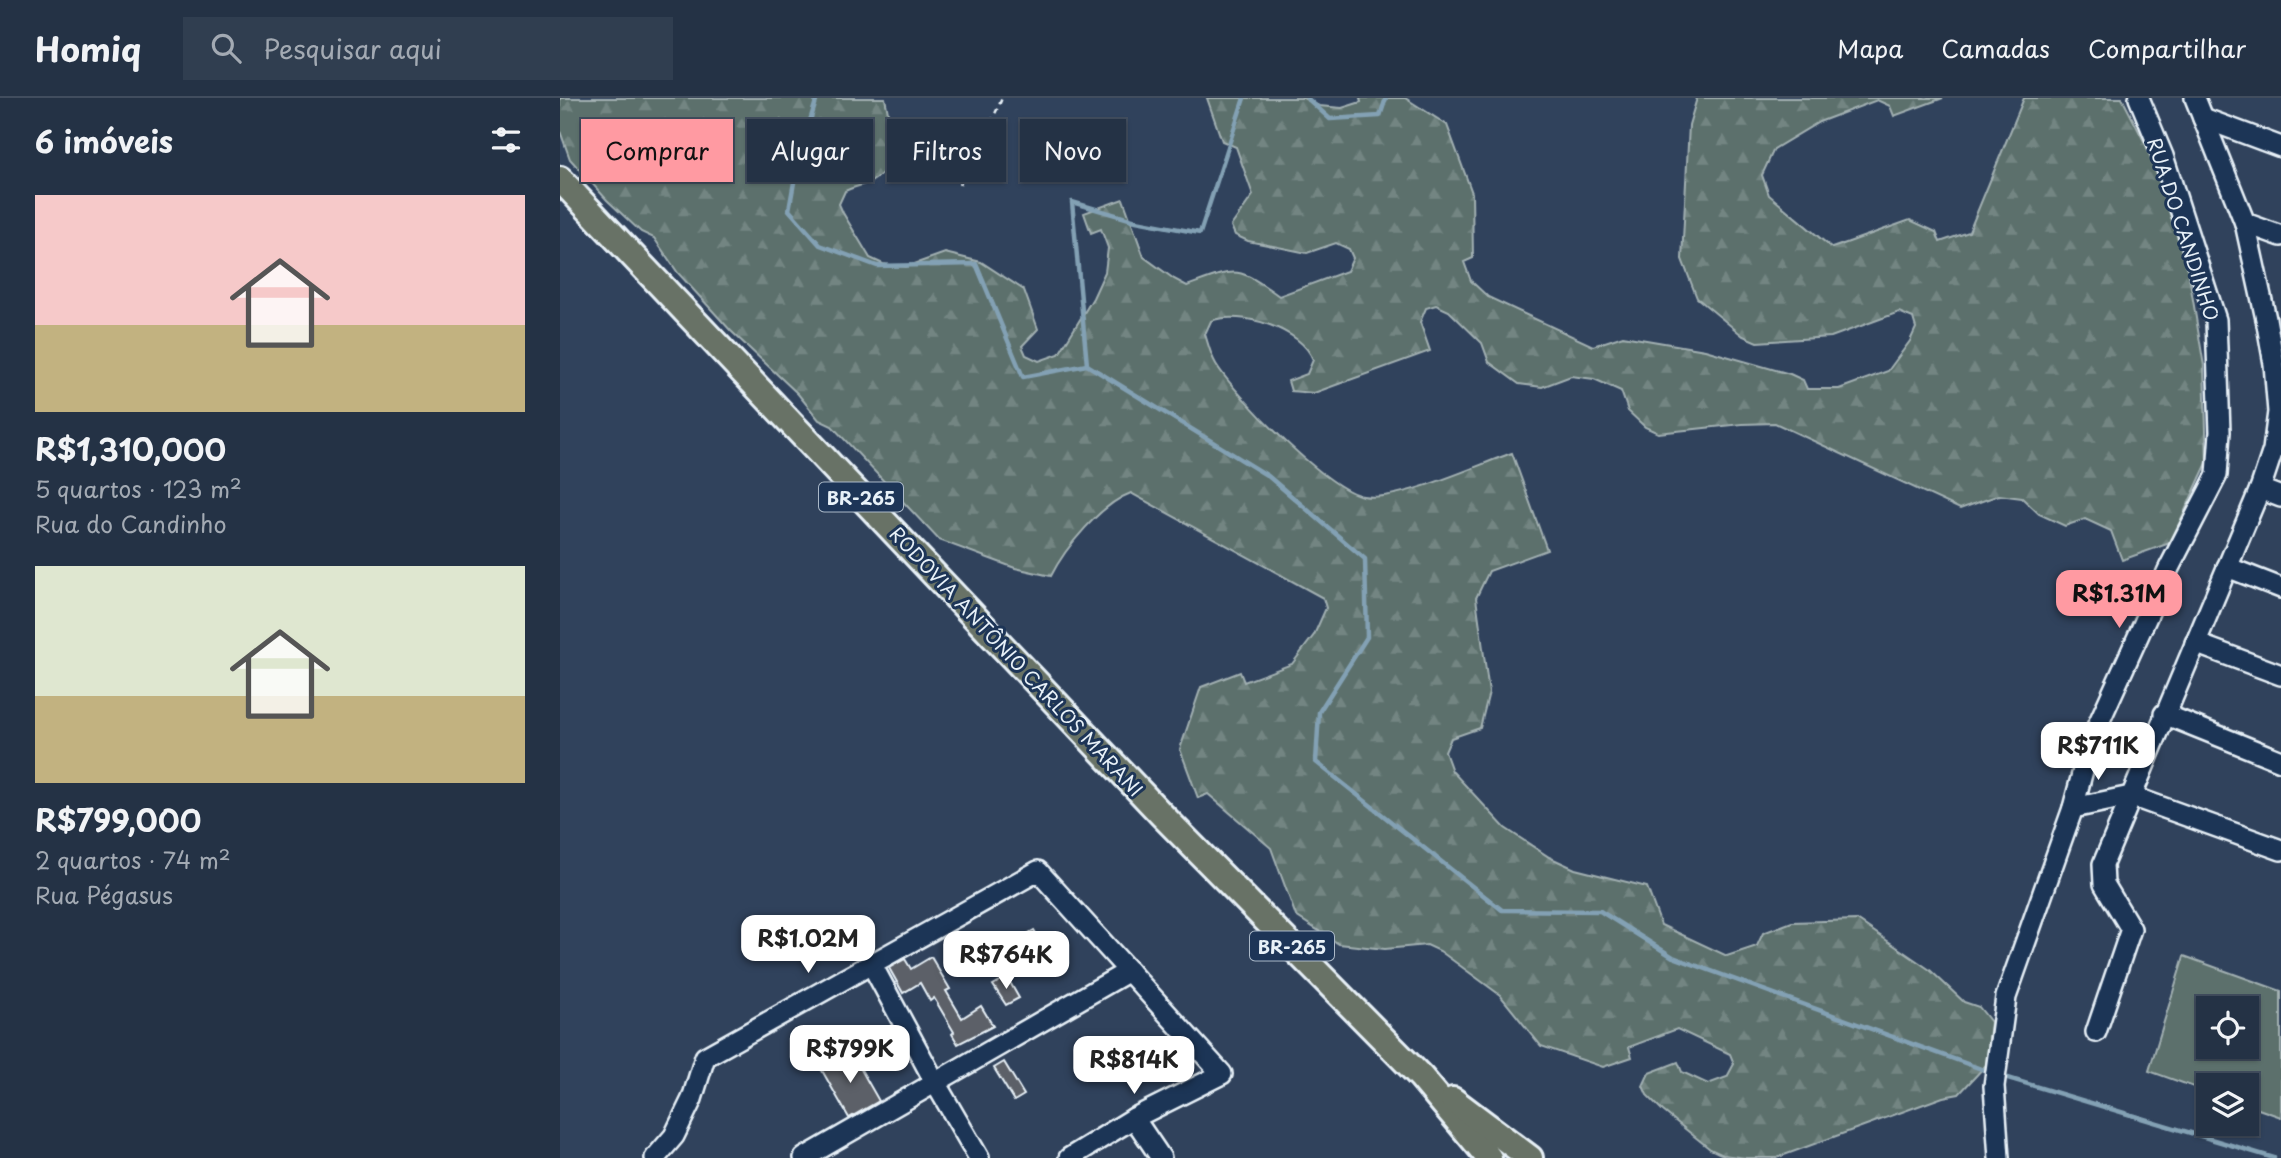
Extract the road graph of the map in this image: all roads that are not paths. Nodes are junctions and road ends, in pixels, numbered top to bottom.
1 (2139, 98) edge
2 (2195, 98) edge
3 (2203, 118) junction
4 (2281, 147) edge
5 (560, 179) edge
6 (2245, 223) junction
7 (2281, 236) edge
8 (2274, 322) edge
9 (2279, 413) edge
10 (2260, 489) junction
11 (2281, 497) edge
12 (2227, 567) junction
13 (2281, 588) edge
14 (2195, 643) junction
15 (2281, 675) edge
16 (2164, 714) junction
17 (2281, 761) edge
18 (2131, 796) junction
19 (2073, 808) junction
20 (2281, 850) edge
21 (871, 963) junction
22 (1129, 971) junction
23 (2096, 1032) dead end
24 (1421, 1077) junction
25 (936, 1084) junction
26 (1134, 1118) junction
27 (654, 1158) edge
28 (804, 1158) edge
29 (979, 1158) edge
30 (1069, 1158) edge
31 (1161, 1158) edge
32 (1489, 1158) edge
33 (1530, 1158) edge
34 (1999, 1158) edge

1 - 19 street, RUA DO CANDINHO
2 - 3 street
3 - 4 street
3 - 6 street
5 - 24 main road, RODOVIA ANTÔNIO CARLOS MARANI / BR-265
6 - 7 street
6 - 8 street
8 - 9 street
9 - 10 street
10 - 11 street
10 - 12 street
12 - 13 street
12 - 14 street
14 - 15 street
14 - 16 street
16 - 17 street
16 - 18 street
18 - 19 street
18 - 20 street
18 - 23 street
19 - 34 street, RUA DO CANDINHO
21 - 22 street
21 - 25 street
21 - 27 street
22 - 25 street
22 - 26 street
24 - 32 main road, RODOVIA ANTÔNIO CARLOS MARANI / BR-265
24 - 33 main road, RODOVIA ANTÔNIO CARLOS MARANI / BR-265
25 - 28 street
25 - 29 street
26 - 30 street
26 - 31 street

